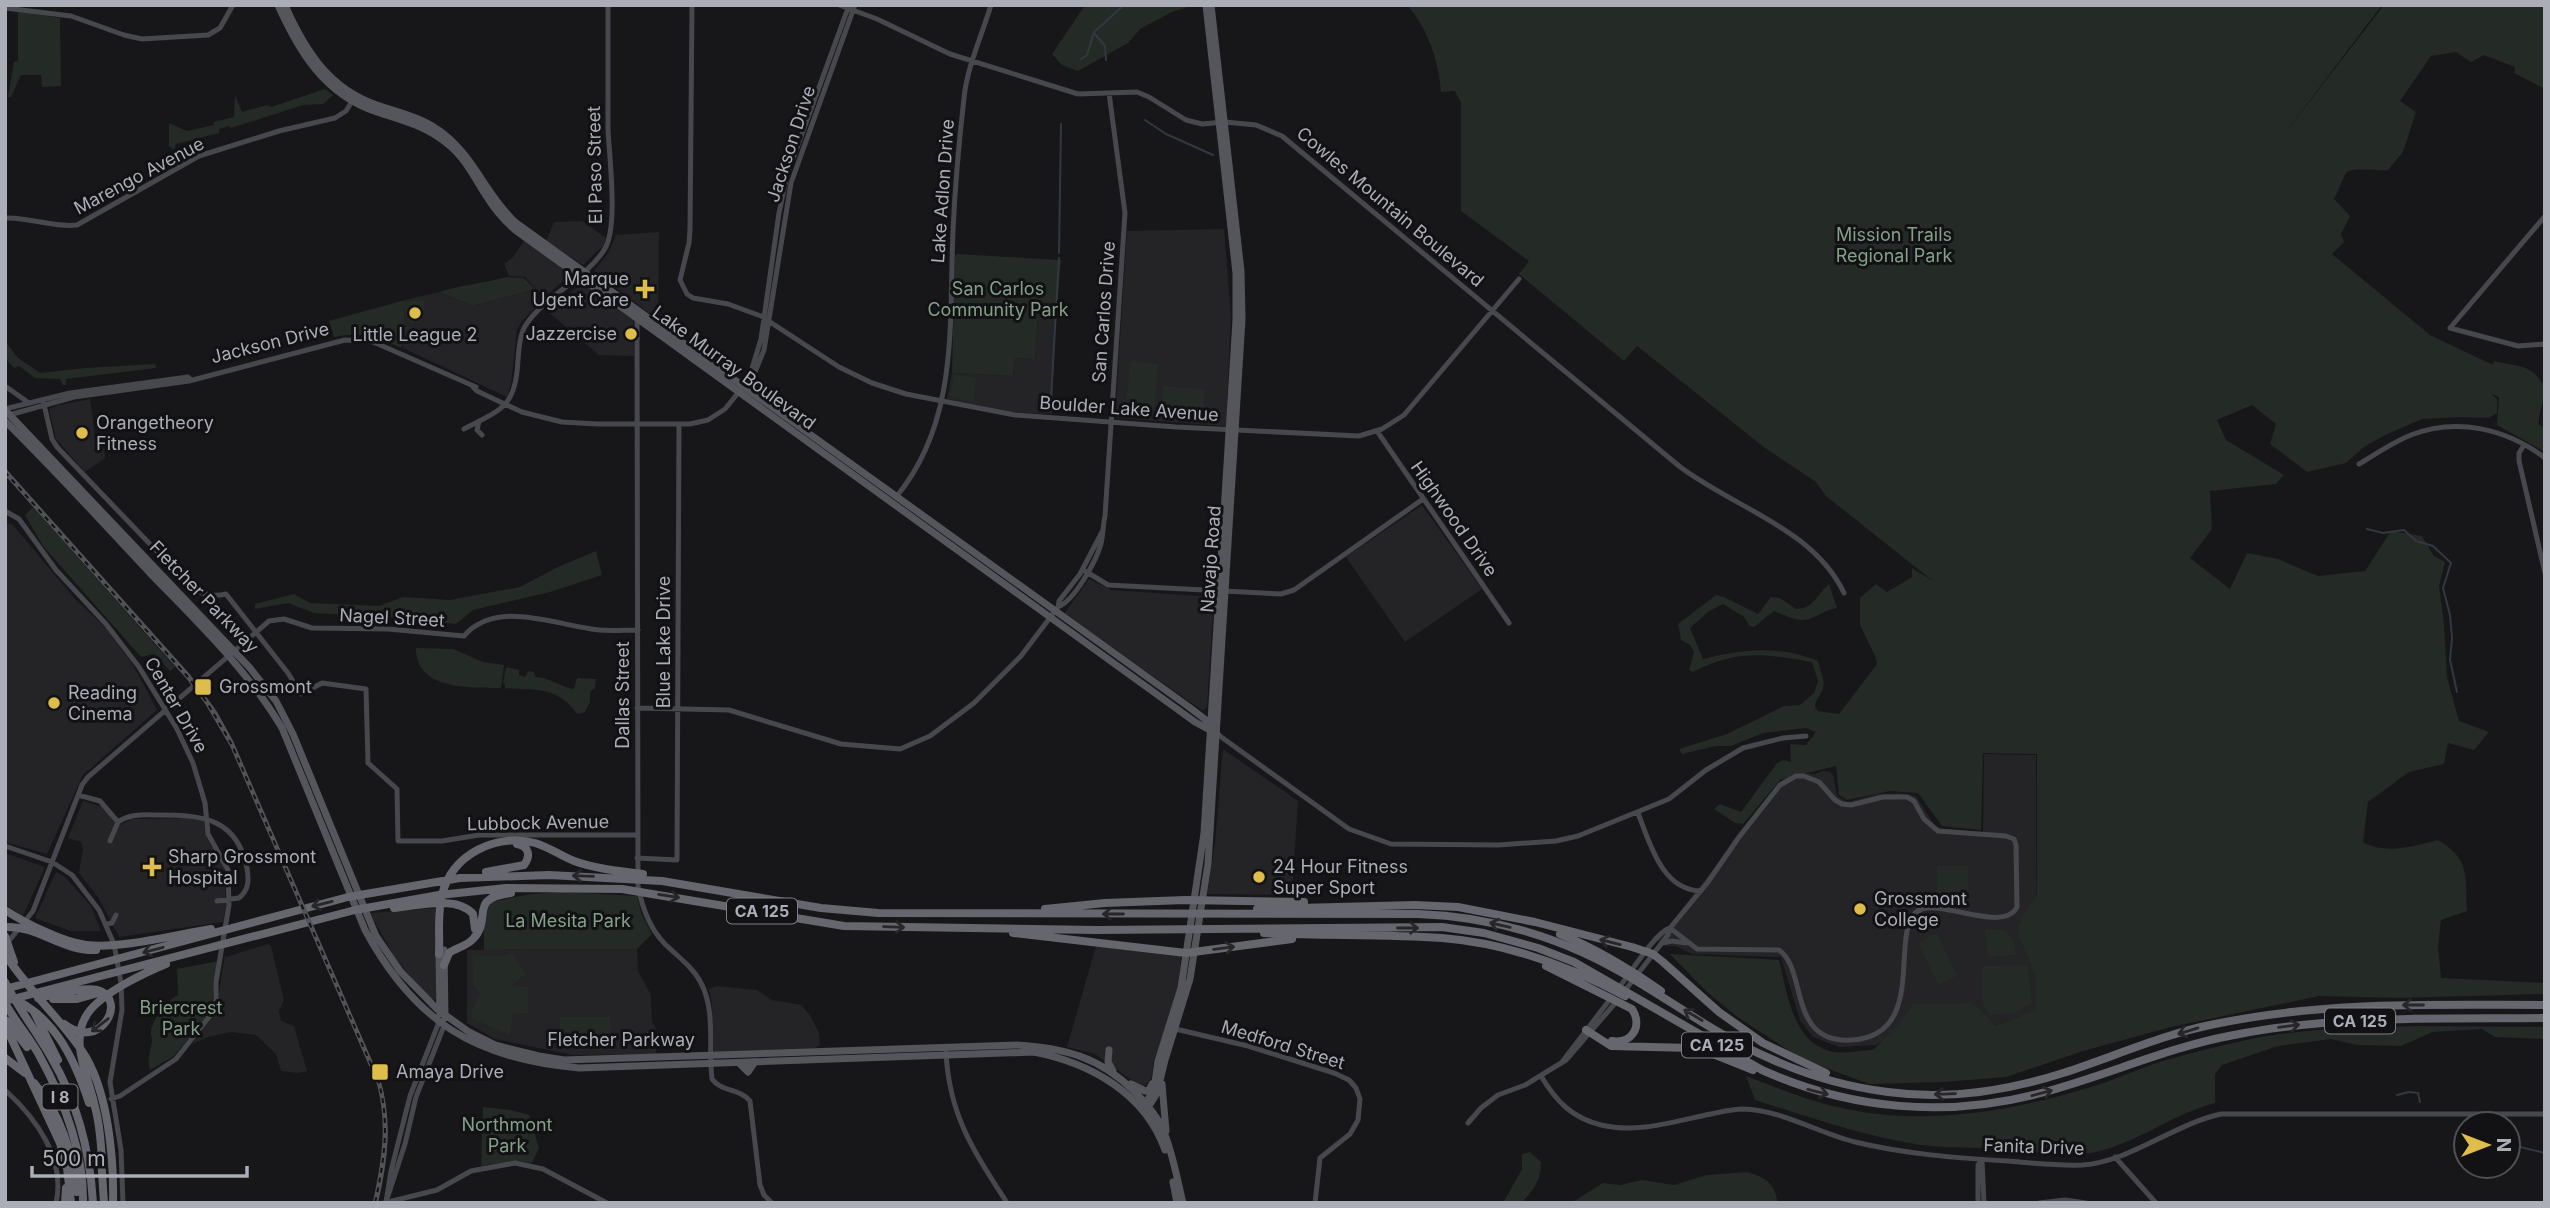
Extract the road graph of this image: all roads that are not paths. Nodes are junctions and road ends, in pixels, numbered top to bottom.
1 (233, 5) edge
2 (278, 5) edge
3 (285, 5) edge
4 (608, 5) edge
5 (692, 5) edge
6 (839, 5) edge
7 (991, 5) edge
8 (1206, 5) edge
9 (1211, 5) edge
10 (851, 7) edge
11 (5, 8) edge
12 (973, 62) junction
13 (327, 78) junction
14 (1109, 93) junction
15 (354, 98) junction
16 (1222, 122) junction
17 (2545, 216) edge
18 (5, 218) edge
19 (581, 273) junction
20 (1519, 279) dead end
21 (1492, 310) junction
22 (638, 315) junction
23 (767, 320) junction
24 (648, 325) junction
25 (638, 332) junction
26 (2545, 344) edge
27 (5, 386) edge
28 (473, 387) junction
29 (741, 388) junction
30 (17, 396) junction
31 (493, 398) junction
32 (942, 401) junction
33 (44, 402) junction
34 (29, 403) junction
35 (506, 403) junction
36 (17, 405) junction
37 (494, 412) junction
38 (6, 414) edge
39 (479, 421) junction
40 (1111, 422) junction
41 (637, 424) junction
42 (679, 424) junction
43 (464, 429) dead end
44 (1233, 429) junction
45 (1377, 431) junction
46 (482, 435) dead end
47 (2524, 445) junction
48 (2545, 458) edge
49 (2359, 464) dead end
50 (1423, 499) junction
51 (897, 500) junction
52 (5, 511) edge
53 (1085, 571) junction
54 (2545, 573) edge
55 (1222, 592) junction
56 (1844, 593) dead end
57 (1055, 612) junction
58 (1509, 623) dead end
59 (638, 630) junction
60 (256, 632) junction
61 (1215, 642) junction
62 (232, 655) junction
63 (1120, 661) junction
64 (1221, 663) junction
65 (638, 708) junction
66 (677, 708) junction
67 (165, 710) junction
68 (1213, 732) junction
69 (1805, 736) dead end
70 (78, 796) junction
71 (1209, 805) junction
72 (1638, 813) junction
73 (206, 818) junction
74 (118, 822) junction
75 (637, 835) junction
76 (110, 841) dead end
77 (5, 846) edge
78 (637, 858) junction
79 (52, 862) junction
80 (460, 865) junction
81 (676, 883) junction
82 (420, 884) junction
83 (577, 887) junction
84 (1701, 891) junction
85 (229, 899) junction
86 (217, 901) dead end
87 (1198, 901) junction
88 (375, 906) junction
89 (1381, 906) junction
90 (5, 910) edge
91 (988, 914) junction
92 (1208, 914) junction
93 (116, 915) dead end
94 (1519, 918) junction
95 (107, 924) junction
96 (245, 924) junction
97 (5, 927) edge
98 (973, 928) junction
99 (1217, 928) junction
100 (1670, 928) junction
101 (1358, 936) junction
102 (6, 940) edge
103 (1662, 943) junction
104 (1688, 944) junction
105 (102, 947) junction
106 (1505, 948) junction
107 (199, 951) junction
108 (441, 952) junction
109 (1191, 952) junction
110 (1649, 953) junction
111 (5, 954) edge
112 (444, 965) junction
113 (130, 981) junction
114 (31, 984) junction
115 (5, 985) edge
116 (5, 995) edge
117 (5, 1002) edge
118 (1673, 1003) junction
119 (2545, 1003) edge
120 (46, 1008) junction
121 (5, 1019) edge
122 (442, 1019) junction
123 (2545, 1020) edge
124 (5, 1025) edge
125 (1173, 1028) junction
126 (1591, 1029) junction
127 (1693, 1031) junction
128 (5, 1035) edge
129 (813, 1043) dead end
130 (835, 1051) junction
131 (945, 1051) junction
132 (5, 1058) edge
133 (1089, 1058) junction
134 (711, 1060) junction
135 (26, 1070) junction
136 (1159, 1071) junction
137 (1113, 1072) junction
138 (60, 1074) junction
139 (1541, 1076) junction
140 (50, 1077) junction
141 (1111, 1082) junction
142 (1843, 1083) junction
143 (1795, 1085) junction
144 (5, 1090) edge
145 (1111, 1095) dead end
146 (111, 1099) junction
147 (1144, 1106) junction
148 (2545, 1114) edge
149 (1468, 1123) dead end
150 (53, 1130) junction
151 (1168, 1146) junction
152 (2115, 1157) junction
153 (1982, 1160) junction
154 (102, 1161) junction
155 (56, 1203) edge
156 (65, 1203) edge
157 (71, 1203) edge
158 (81, 1203) edge
159 (93, 1203) edge
160 (104, 1203) edge
161 (113, 1203) edge
162 (123, 1203) edge
163 (385, 1203) edge
164 (607, 1203) edge
165 (772, 1203) edge
166 (1007, 1203) edge
167 (1180, 1203) edge
168 (1315, 1203) edge
169 (1978, 1203) edge
170 (1984, 1203) edge
171 (2039, 1203) edge
172 (2086, 1203) edge
173 (2156, 1203) edge

1 - 11 street
2 - 13 main road, Lake Murray Boulevard
3 - 13 main road, Lake Murray Boulevard
4 - 19 street, El Paso Street
5 - 23 street, Boulder Lake Avenue
6 - 10 street, Cowles Mountain Boulevard
7 - 12 street, Lake Adlon Drive
8 - 16 main road, Navajo Road
9 - 16 main road, Navajo Road
10 - 12 street, Cowles Mountain Boulevard
10 - 23 street, Jackson Drive
12 - 14 street, Cowles Mountain Boulevard
12 - 32 street, Lake Adlon Drive
13 - 15 main road, Lake Murray Boulevard
14 - 16 street, Cowles Mountain Boulevard
14 - 40 street, San Carlos Drive
15 - 18 street, Marengo Avenue
15 - 19 main road, Lake Murray Boulevard
16 - 21 street, Cowles Mountain Boulevard
16 - 44 main road, Navajo Road
17 - 26 street
19 - 22 main road, Lake Murray Boulevard
19 - 35 street, El Paso Street
20 - 21 street, Boulder Lake Avenue
21 - 45 street, Boulder Lake Avenue
21 - 56 street, Cowles Mountain Boulevard
22 - 24 main road, Lake Murray Boulevard
22 - 25 street, Dallas Street
22 - 29 main road, Lake Murray Boulevard
23 - 29 street, Jackson Drive
23 - 32 street, Boulder Lake Avenue
24 - 25 main road
24 - 29 main road, Lake Murray Boulevard
25 - 41 street, Dallas Street
27 - 30 street
28 - 31 street, Jackson Drive
28 - 33 street, Jackson Drive
28 - 35 street, Jackson Drive
29 - 42 street, Jackson Drive
29 - 51 main road, Lake Murray Boulevard
29 - 51 main road, Lake Murray Boulevard
30 - 34 street
30 - 36 street
31 - 35 street, Jackson Drive
31 - 37 street
32 - 40 street, Boulder Lake Avenue
32 - 51 street, Lake Adlon Drive
33 - 34 street, Jackson Drive
33 - 38 street, Jackson Drive
33 - 60 street
34 - 36 street, Jackson Drive
35 - 37 street
35 - 41 street, Jackson Drive
36 - 38 street, Jackson Drive
37 - 39 street
38 - 62 main road, Fletcher Parkway
39 - 43 street
39 - 46 street
40 - 44 street, Boulder Lake Avenue
40 - 53 street, San Carlos Drive
41 - 42 street, Jackson Drive
41 - 59 street, Dallas Street
42 - 66 street, Blue Lake Drive
44 - 45 street, Boulder Lake Avenue
44 - 55 main road, Navajo Road
45 - 50 street, Highwood Drive
47 - 48 street
47 - 49 street
47 - 54 street
50 - 55 street
50 - 58 street, Highwood Drive
51 - 57 main road, Lake Murray Boulevard
52 - 67 street, Center Drive
53 - 55 street
53 - 57 street, San Carlos Drive
55 - 61 main road, Navajo Road
55 - 64 main road, Navajo Road
57 - 63 main road, Lake Murray Boulevard
57 - 63 main road, Lake Murray Boulevard
57 - 66 street, San Carlos Drive
59 - 60 street, Nagel Street
59 - 65 street, Dallas Street
60 - 62 street, Nagel Street
60 - 75 street, Lubbock Avenue
61 - 64 main road
61 - 68 main road, Navajo Road
62 - 67 street, Nagel Street
62 - 122 main road, Fletcher Parkway
63 - 68 main road, Lake Murray Boulevard
64 - 68 main road, Navajo Road
65 - 66 street, San Carlos Drive
65 - 75 street, Dallas Street
66 - 78 street, Blue Lake Drive
67 - 70 street, Nagel Street
67 - 73 street, Center Drive
68 - 71 main road, Navajo Road
68 - 71 main road, Navajo Road
68 - 72 street, Lake Murray Boulevard
69 - 72 street, Lake Murray Boulevard
70 - 74 street
70 - 79 street, Nagel Street
71 - 87 main road, Navajo Road
71 - 87 main road, Navajo Road
72 - 84 street
73 - 74 street
73 - 85 street, Center Drive
73 - 85 street
74 - 76 street
75 - 78 street, Dallas Street
77 - 79 street
78 - 134 street, Dallas Street
79 - 95 street
79 - 102 street, Nagel Street
80 - 81 highway
80 - 82 highway
80 - 108 highway
81 -> 82 highway, CA 125
81 - 91 highway, CA 125
82 -> 96 highway, CA 125
83 - 88 highway, CA 125
83 -> 98 highway, CA 125
83 - 112 highway
84 - 100 street
84 - 104 street
85 - 86 street
85 - 146 street, Center Drive
87 - 89 highway
87 - 91 highway
87 - 109 main road, Navajo Road
88 - 107 highway, CA 125
88 - 108 highway
89 - 92 highway
89 - 94 highway
90 - 105 highway
92 -> 91 highway, CA 125
118 -> 92 highway, CA 125
93 - 95 street
110 -> 94 highway
94 - 118 highway
95 - 146 street
96 - 105 highway
96 -> 114 highway, CA 125
97 - 105 highway
98 - 99 highway, CA 125
98 - 109 highway
99 - 101 highway
99 -> 127 highway, CA 125
100 - 103 street
100 - 104 street
100 - 110 street
101 - 106 highway
109 -> 101 highway
102 - 138 highway
103 - 104 street
103 - 110 street
106 - 126 highway
106 - 127 highway
107 - 113 highway
107 - 117 highway, CA 125
108 - 112 main road
108 - 122 main road
109 - 125 main road, Navajo Road
110 - 126 street
110 - 142 highway
111 - 114 highway
112 - 122 main road
113 - 115 highway
113 - 154 highway
114 - 115 highway, CA 125
114 - 120 highway
115 - 138 highway, I 8
116 - 154 highway
117 -> 120 highway
117 - 140 highway, I 8
142 -> 118 highway, CA 125
119 -> 142 highway, CA 125
120 - 161 highway
121 - 140 highway
122 - 134 main road, Fletcher Parkway
122 - 163 street
143 -> 123 highway, CA 125
124 - 135 highway
125 - 136 main road, Navajo Road
125 - 168 street, Medford Street
126 - 139 street
126 - 143 highway
127 - 143 highway, CA 125
128 - 135 highway
129 - 130 main road
130 - 131 main road, Fletcher Parkway
130 - 134 main road, Fletcher Parkway
131 - 133 main road, Fletcher Parkway
131 - 134 main road, Fletcher Parkway
131 - 141 main road, Fletcher Parkway
131 - 166 street
132 - 158 highway
133 - 137 main road, Fletcher Parkway
133 - 137 main road
134 - 165 street
135 - 150 highway
136 - 137 main road
136 - 147 main road, Navajo Road
136 - 151 main road
137 - 147 main road, Fletcher Parkway
138 - 159 highway, I 8
139 - 149 street
139 - 153 street, Fanita Drive
140 - 158 highway, I 8
141 - 145 main road
141 - 147 main road, Fletcher Parkway
144 - 155 street
146 - 162 street
147 - 151 main road, Fletcher Parkway
147 - 167 main road, Fletcher Parkway
148 - 152 street, Fanita Drive
150 - 156 highway
150 - 157 highway
151 - 167 main road, Fletcher Parkway
152 - 153 street, Fanita Drive
152 - 173 street
153 - 169 street
153 - 170 street
154 - 160 highway
163 - 164 street
171 - 172 street

